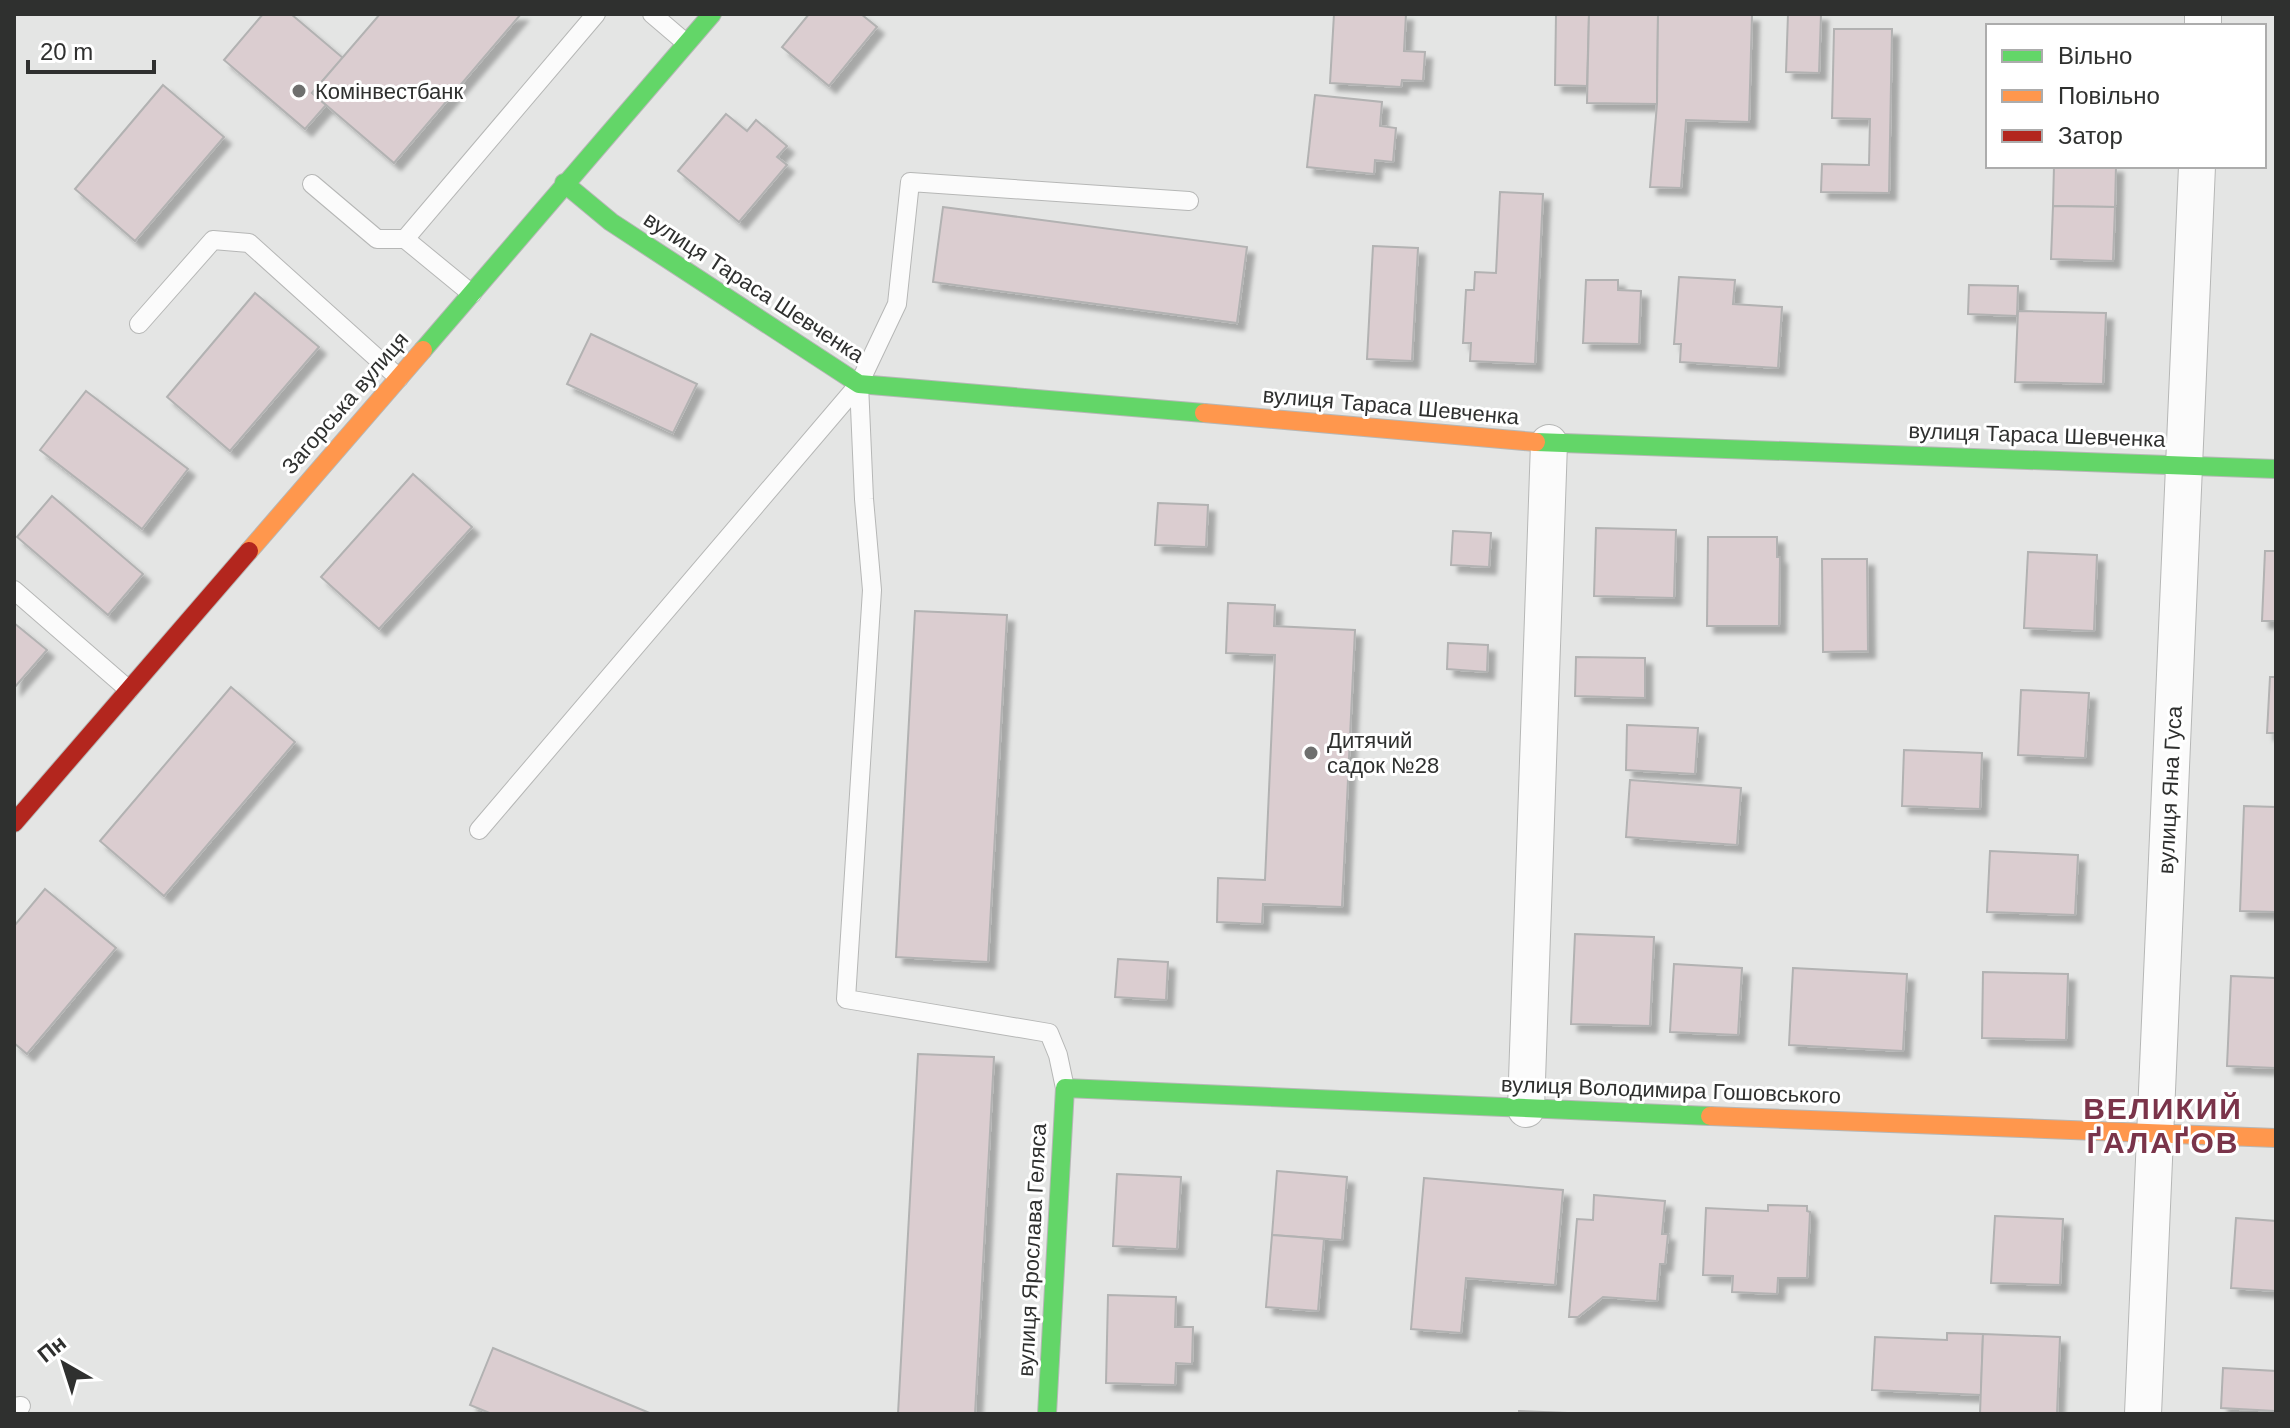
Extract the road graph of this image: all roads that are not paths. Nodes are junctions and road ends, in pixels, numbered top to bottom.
1 (596, 14) edge
2 (652, 14) edge
3 (712, 14) edge
4 (687, 43) junction
5 (2197, 168) edge
6 (564, 183) junction
7 (312, 184) dead end
8 (1189, 201) dead end
9 (405, 239) junction
10 (472, 294) junction
11 (139, 324) dead end
12 (399, 378) junction
13 (859, 384) junction
14 (1549, 443) junction
15 (2184, 464) junction
16 (2276, 469) edge
17 (14, 590) edge
18 (129, 690) junction
19 (14, 823) edge
20 (479, 830) dead end
21 (1065, 1088) junction
22 (1526, 1109) junction
23 (2155, 1131) junction
24 (2276, 1138) edge
25 (1047, 1414) edge
26 (2143, 1414) edge

1 - 9 lane
2 - 4 lane
3 - 4 street, Загорська вулиця
4 - 6 street, Загорська вулиця
5 - 15 street, вулиця Яна Гуса
6 - 10 street, Загорська вулиця
6 - 13 street, вулиця Тараса Шевченка
7 - 9 lane
8 - 13 lane
9 - 10 lane
10 - 12 street, Загорська вулиця
11 - 12 lane
12 - 18 street, Загорська вулиця
13 - 14 street, вулиця Тараса Шевченка
13 - 20 lane
13 - 21 lane
14 - 15 street, вулиця Тараса Шевченка
14 - 22 street
15 - 16 street, вулиця Тараса Шевченка
15 - 23 street, вулиця Яна Гуса
17 - 18 lane
18 - 19 street, Загорська вулиця
21 - 22 street, вулиця Володимира Гошовського
21 - 25 street, вулиця Ярослава Геляса
22 - 23 street, вулиця Володимира Гошовського
23 - 24 street, вулиця Володимира Гошовського
23 - 26 street, вулиця Яна Гуса

